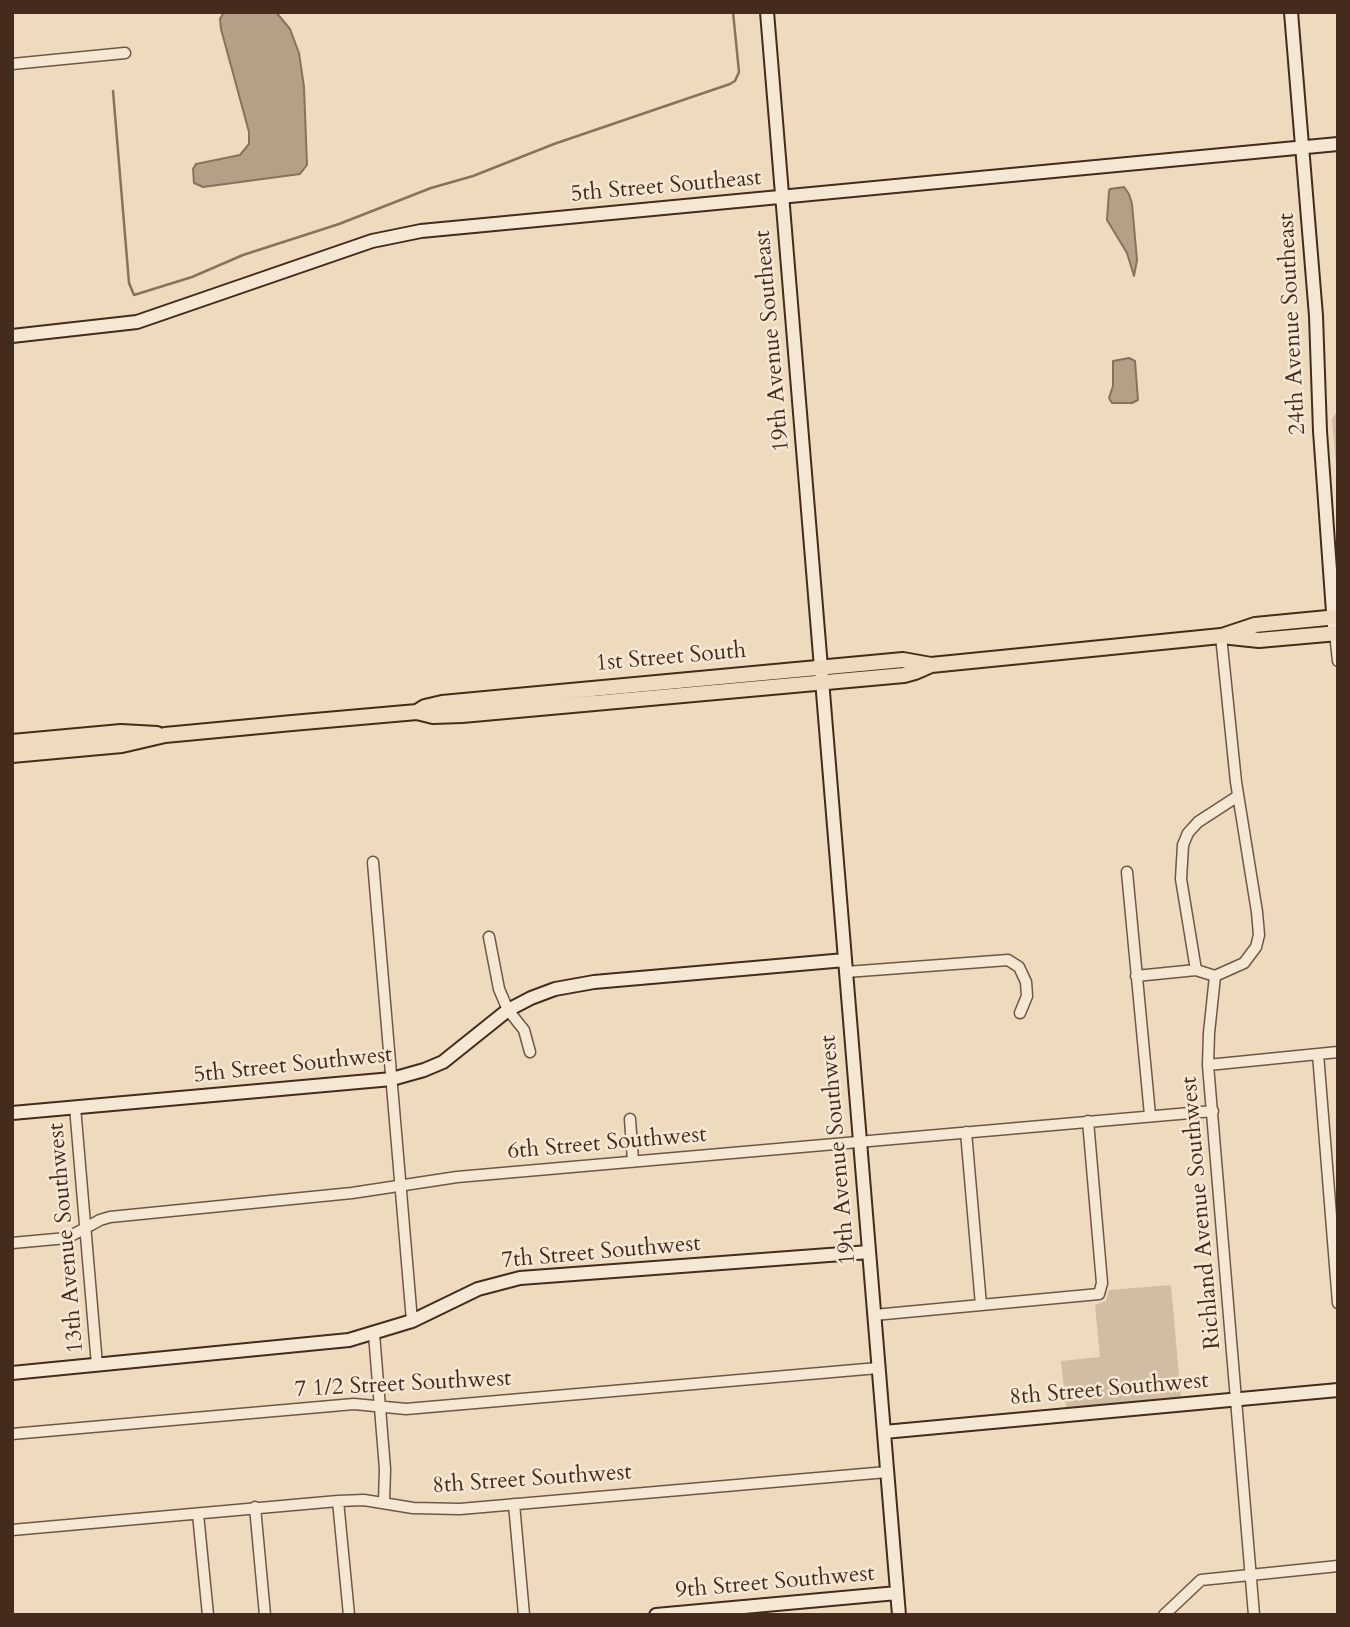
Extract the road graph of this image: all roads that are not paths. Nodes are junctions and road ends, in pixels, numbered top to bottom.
1 (767, 12) edge
2 (1291, 12) edge
3 (125, 53) dead end
4 (12, 64) edge
5 (1338, 144) edge
6 (1302, 148) junction
7 (782, 198) junction
8 (12, 336) edge
9 (1336, 617) edge
10 (1336, 633) edge
11 (1221, 636) junction
12 (1338, 662) edge
13 (821, 674) junction
14 (165, 735) junction
15 (12, 742) edge
16 (12, 755) edge
17 (1238, 796) junction
18 (373, 862) dead end
19 (1127, 872) dead end
20 (489, 937) dead end
21 (845, 966) junction
22 (1196, 970) junction
23 (1136, 976) junction
24 (1215, 976) junction
25 (508, 1010) junction
26 (1020, 1013) dead end
27 (530, 1052) dead end
28 (1338, 1052) edge
29 (1318, 1054) junction
30 (1208, 1065) junction
31 (392, 1079) junction
32 (75, 1107) junction
33 (1213, 1111) junction
34 (12, 1113) edge
35 (1150, 1115) junction
36 (629, 1119) dead end
37 (1088, 1121) junction
38 (967, 1132) junction
39 (859, 1141) junction
40 (633, 1161) junction
41 (400, 1185) junction
42 (85, 1228) junction
43 (12, 1243) edge
44 (869, 1252) junction
45 (1338, 1303) edge
46 (981, 1306) junction
47 (874, 1315) junction
48 (412, 1321) junction
49 (374, 1334) junction
50 (97, 1365) junction
51 (878, 1368) junction
52 (12, 1373) edge
53 (1338, 1391) edge
54 (1237, 1399) junction
55 (381, 1406) junction
56 (884, 1432) junction
57 (12, 1434) edge
58 (887, 1472) junction
59 (338, 1501) junction
60 (384, 1502) junction
61 (514, 1504) junction
62 (255, 1507) junction
63 (198, 1514) junction
64 (12, 1530) edge
65 (1338, 1566) edge
66 (1251, 1575) junction
67 (897, 1593) junction
68 (208, 1615) edge
69 (265, 1615) edge
70 (349, 1615) edge
71 (524, 1615) edge
72 (656, 1615) edge
73 (899, 1615) edge
74 (1164, 1615) edge
75 (1254, 1615) edge

1 - 7 street, 19th Avenue Southeast
2 - 6 street, 24th Avenue Southeast
3 - 4 street
5 - 6 street, 5th Street Southeast
6 - 7 street, 5th Street Southeast
6 - 9 street, 24th Avenue Southeast
7 - 8 street, 5th Street Southeast
7 - 13 street, 19th Avenue Southeast
9 - 10 street, 24th Avenue Southeast
9 - 11 main road, 1st Street South
10 - 11 main road, 1st Street South
10 - 12 street
11 - 13 main road, 1st Street South
11 - 17 street
13 - 14 main road, 1st Street South
13 - 21 street, 19th Avenue Southwest
14 - 15 main road, 1st Street South
14 - 16 main road, 1st Street South
17 - 22 street
17 - 24 street
18 - 31 street
19 - 23 street
20 - 25 street
21 - 25 street, 5th Street Southwest
21 - 26 street, 5th Street Southwest
21 - 39 street, 19th Avenue Southwest
22 - 23 street
22 - 24 street
23 - 35 street
24 - 30 street, Richland Avenue Southwest
25 - 27 street
25 - 31 street, 5th Street Southwest
28 - 29 street
29 - 30 street
29 - 45 street
30 - 33 street, Richland Avenue Southwest
31 - 32 street, 5th Street Southwest
31 - 41 street
32 - 34 street, 5th Street Southwest
32 - 42 street, 13th Avenue Southwest
33 - 35 street, 6th Street Southwest
33 - 54 street, Richland Avenue Southwest
35 - 37 street, 6th Street Southwest
36 - 40 street
37 - 38 street, 6th Street Southwest
37 - 46 street
38 - 39 street, 6th Street Southwest
38 - 46 street
39 - 40 street, 6th Street Southwest
39 - 44 street, 19th Avenue Southwest
40 - 41 street, 6th Street Southwest
41 - 42 street, 6th Street Southwest
41 - 48 street
42 - 43 street, 6th Street Southwest
42 - 50 street, 13th Avenue Southwest
44 - 47 street, 19th Avenue Southwest
44 - 48 street, 7th Street Southwest
46 - 47 street
47 - 51 street, 19th Avenue Southwest
48 - 49 street, 7th Street Southwest
49 - 50 street, 7th Street Southwest
49 - 55 street
50 - 52 street, 7th Street Southwest
51 - 55 street, 7 1/2 Street Southwest
51 - 56 street, 19th Avenue Southwest
53 - 54 street, 8th Street Southwest
54 - 56 street, 8th Street Southwest
54 - 66 street, Richland Avenue Southwest
55 - 57 street, 7 1/2 Street Southwest
55 - 60 street
56 - 58 street, 19th Avenue Southwest
58 - 61 street, 8th Street Southwest
58 - 67 street, 19th Avenue Southwest
59 - 60 street, 8th Street Southwest
59 - 62 street, 8th Street Southwest
59 - 70 street
60 - 61 street, 8th Street Southwest
61 - 71 street
62 - 63 street, 8th Street Southwest
62 - 69 street
63 - 64 street, 8th Street Southwest
63 - 68 street
65 - 66 street
66 - 74 street
66 - 75 street, Richland Avenue Southwest
67 - 72 street, 9th Street Southwest
67 - 73 street, 19th Avenue Southwest

